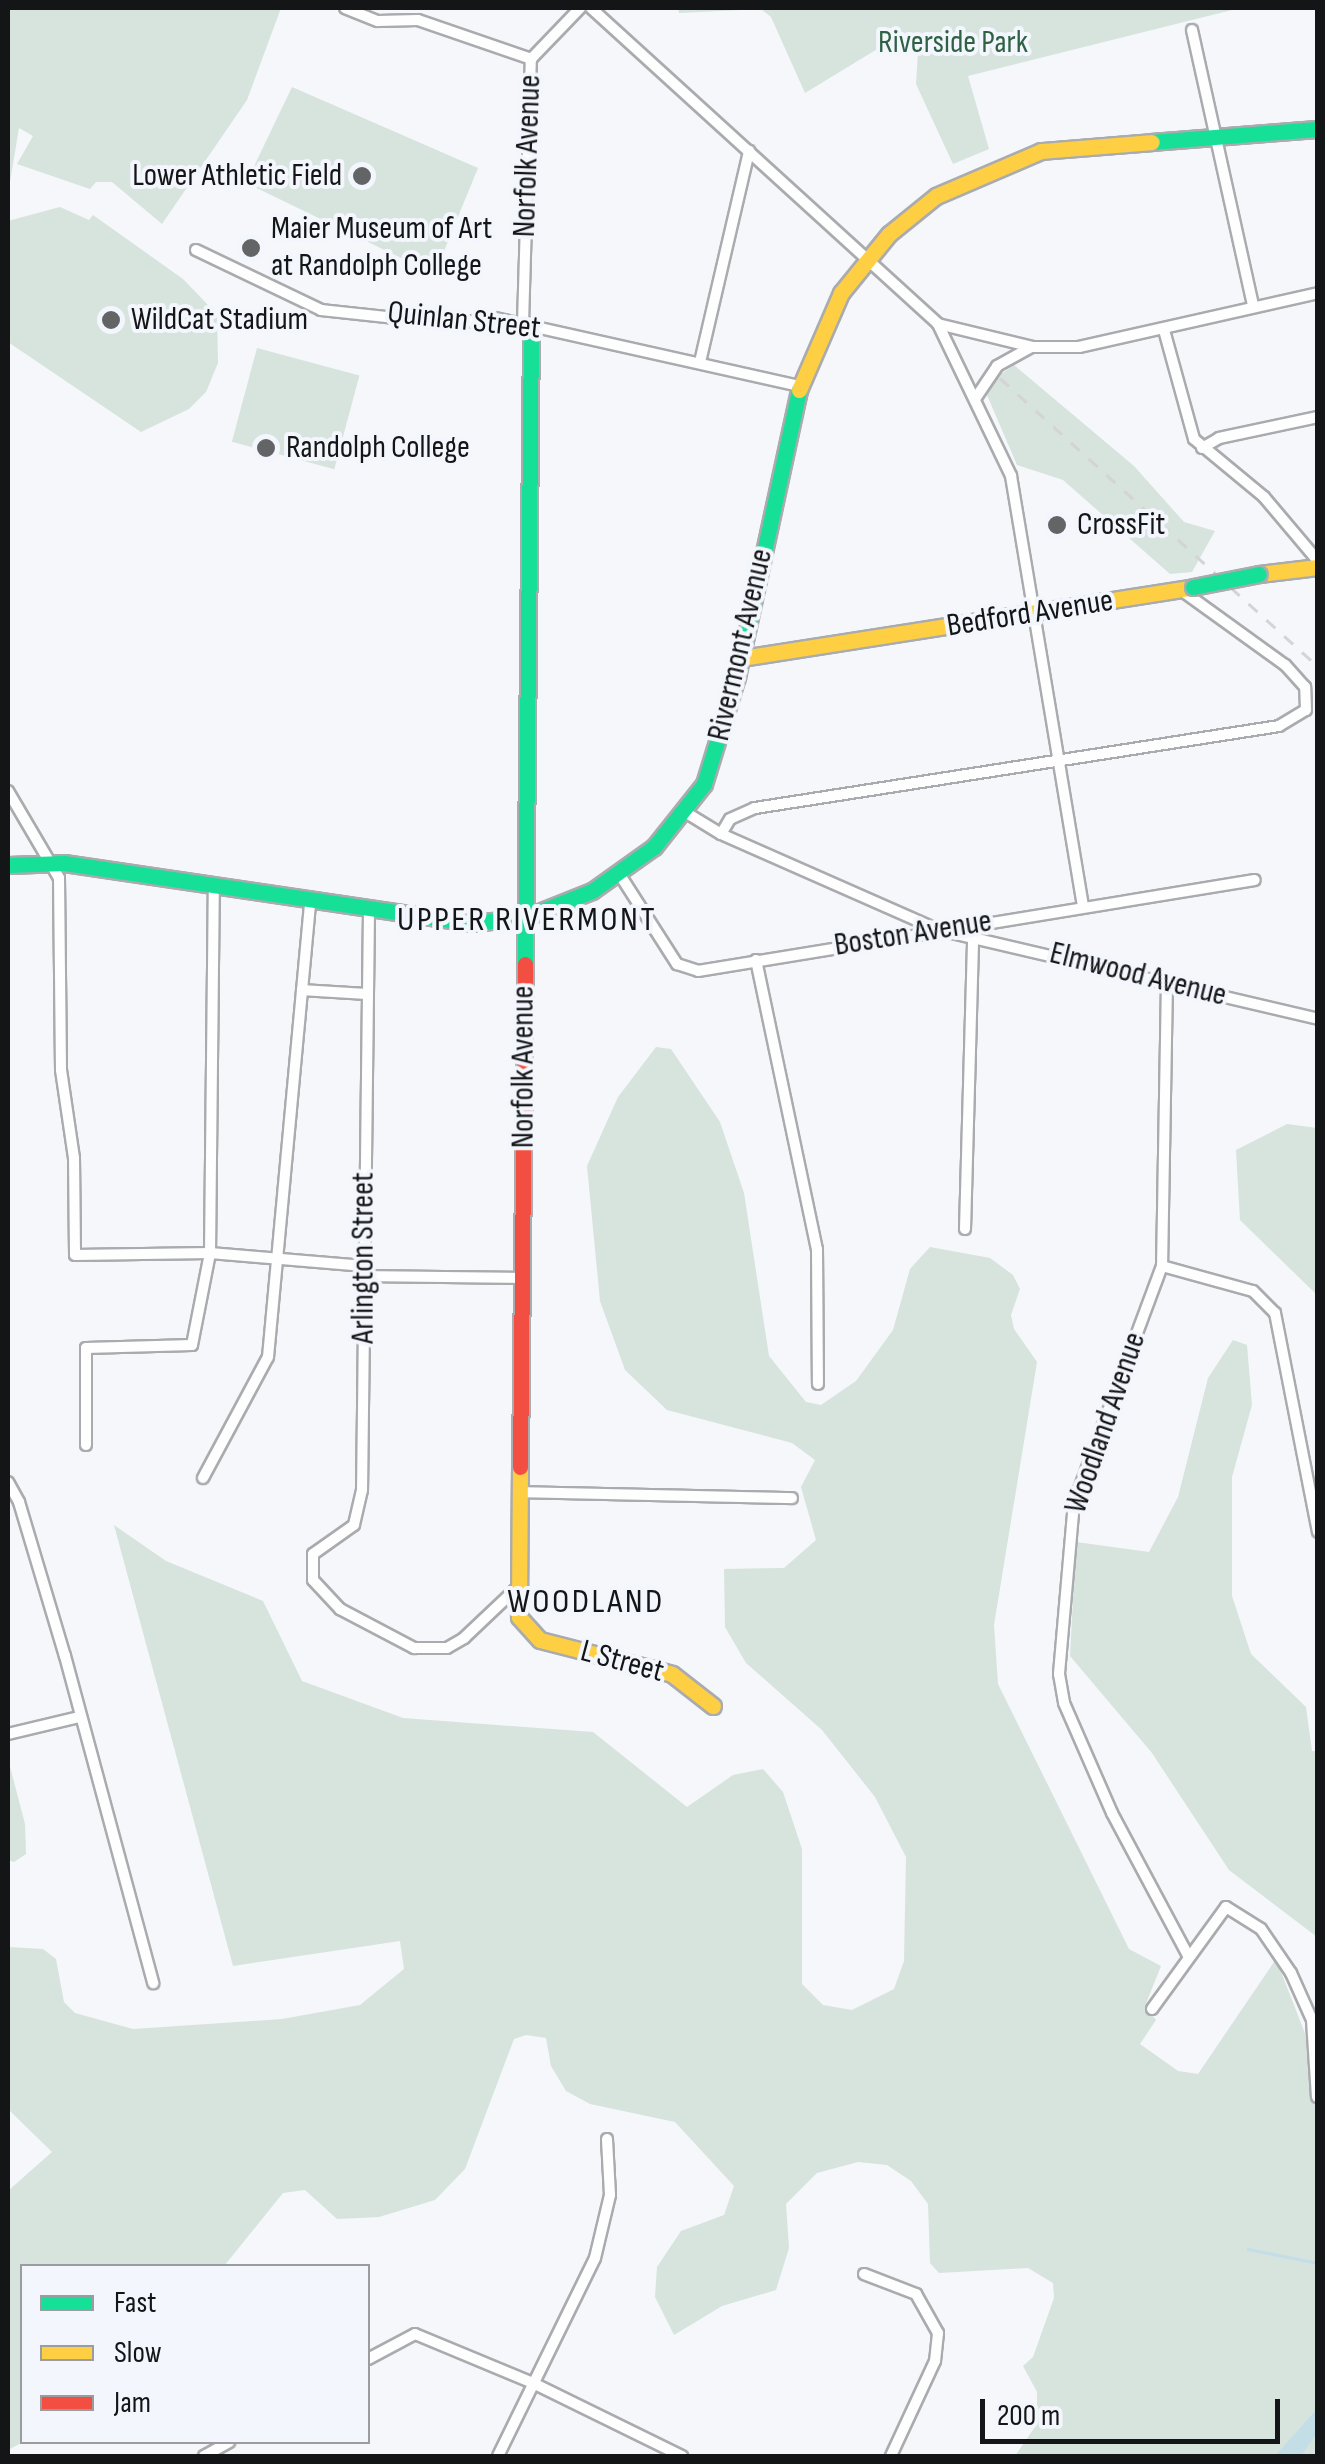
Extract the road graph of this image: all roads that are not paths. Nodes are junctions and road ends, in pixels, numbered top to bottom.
1 (345, 8) edge
2 (580, 8) edge
3 (591, 8) edge
4 (1192, 30) dead end
5 (530, 60) junction
6 (1318, 129) edge
7 (1215, 135) junction
8 (749, 151) junction
9 (196, 250) dead end
10 (867, 258) junction
11 (1318, 293) edge
12 (1252, 306) junction
13 (527, 324) junction
14 (938, 324) junction
15 (1164, 330) junction
16 (1032, 346) junction
17 (700, 362) junction
18 (800, 386) junction
19 (975, 399) junction
20 (1318, 417) edge
21 (1202, 448) junction
22 (1318, 564) edge
23 (1187, 588) junction
24 (1038, 613) junction
25 (742, 658) junction
26 (1060, 760) junction
27 (8, 791) edge
28 (685, 812) junction
29 (721, 834) junction
30 (53, 862) junction
31 (8, 865) edge
32 (620, 876) junction
33 (1255, 880) dead end
34 (214, 884) junction
35 (310, 902) junction
36 (1083, 907) junction
37 (368, 911) junction
38 (524, 918) junction
39 (939, 930) junction
40 (972, 937) junction
41 (756, 960) junction
42 (1167, 982) junction
43 (302, 990) junction
44 (366, 994) junction
45 (1318, 1018) edge
46 (964, 1229) dead end
47 (210, 1253) junction
48 (276, 1259) junction
49 (1162, 1266) junction
50 (364, 1271) junction
51 (523, 1278) junction
52 (818, 1384) dead end
53 (86, 1445) dead end
54 (204, 1478) dead end
55 (8, 1482) edge
56 (520, 1492) junction
57 (792, 1498) dead end
58 (1318, 1532) edge
59 (518, 1587) junction
60 (524, 1628) joint
61 (713, 1706) dead end
62 (79, 1717) junction
63 (8, 1734) edge
64 (1189, 1957) junction
65 (152, 1983) dead end
66 (1152, 2009) dead end
67 (1317, 2097) edge
68 (607, 2139) dead end
69 (864, 2274) dead end
70 (370, 2358) edge
71 (535, 2384) junction
72 (498, 2456) edge
73 (682, 2456) edge
74 (891, 2456) edge

1 - 5 street
2 - 5 street, Norfolk Avenue
3 - 8 street
4 - 7 street
5 - 13 street, Norfolk Avenue
6 - 7 street, Rivermont Avenue
7 - 10 street, Rivermont Avenue
7 - 12 street
8 - 10 street
8 - 17 street
9 - 13 street, Quinlan Street
10 - 14 street
10 - 18 street, Rivermont Avenue
11 - 12 street
12 - 15 street
13 - 17 street, Quinlan Street
13 - 38 street, Norfolk Avenue
14 - 16 street
14 - 19 street
15 - 16 street
15 - 21 street
16 - 19 street
17 - 18 street, Quinlan Street
18 - 25 street, Rivermont Avenue
19 - 24 street
20 - 21 street
21 - 22 street
22 - 23 street, Bedford Avenue, bridge
23 - 24 street, Bedford Avenue
23 - 26 street
24 - 25 street, Bedford Avenue
24 - 26 street
25 - 28 street, Rivermont Avenue
26 - 29 street
26 - 36 street
27 - 30 street
28 - 29 street, Elmwood Avenue
28 - 32 street, Rivermont Avenue
29 - 39 street, Elmwood Avenue
30 - 31 street, Rivermont Avenue
30 - 34 street, Rivermont Avenue
30 - 47 street
32 - 38 street, Rivermont Avenue
32 - 41 street, Boston Avenue
33 - 36 street, Boston Avenue
34 - 35 street, Rivermont Avenue
34 - 47 street
35 - 37 street, Rivermont Avenue
35 - 43 street
36 - 39 street, Boston Avenue
37 - 38 street, Rivermont Avenue
37 - 44 street, Arlington Street
38 - 51 street, Norfolk Avenue
39 - 40 street, Elmwood Avenue
39 - 41 street, Boston Avenue
40 - 42 street, Elmwood Avenue
40 - 46 street
41 - 52 street
42 - 45 street, Elmwood Avenue
42 - 49 street, Woodland Avenue
43 - 44 street
43 - 48 street
44 - 50 street, Arlington Street
47 - 48 street
47 - 53 street
48 - 50 street
48 - 54 street
49 - 58 street
49 - 64 street, Woodland Avenue
50 - 51 street
50 - 59 street, Arlington Street
51 - 56 street, Norfolk Avenue
55 - 62 street
56 - 57 street
56 - 59 street, Norfolk Avenue
59 - 60 street, Norfolk Avenue
60 - 61 street, L Street
62 - 63 street
62 - 65 street
64 - 66 street
64 - 67 street
68 - 71 street
69 - 74 street
70 - 71 street
71 - 72 street
71 - 73 street

